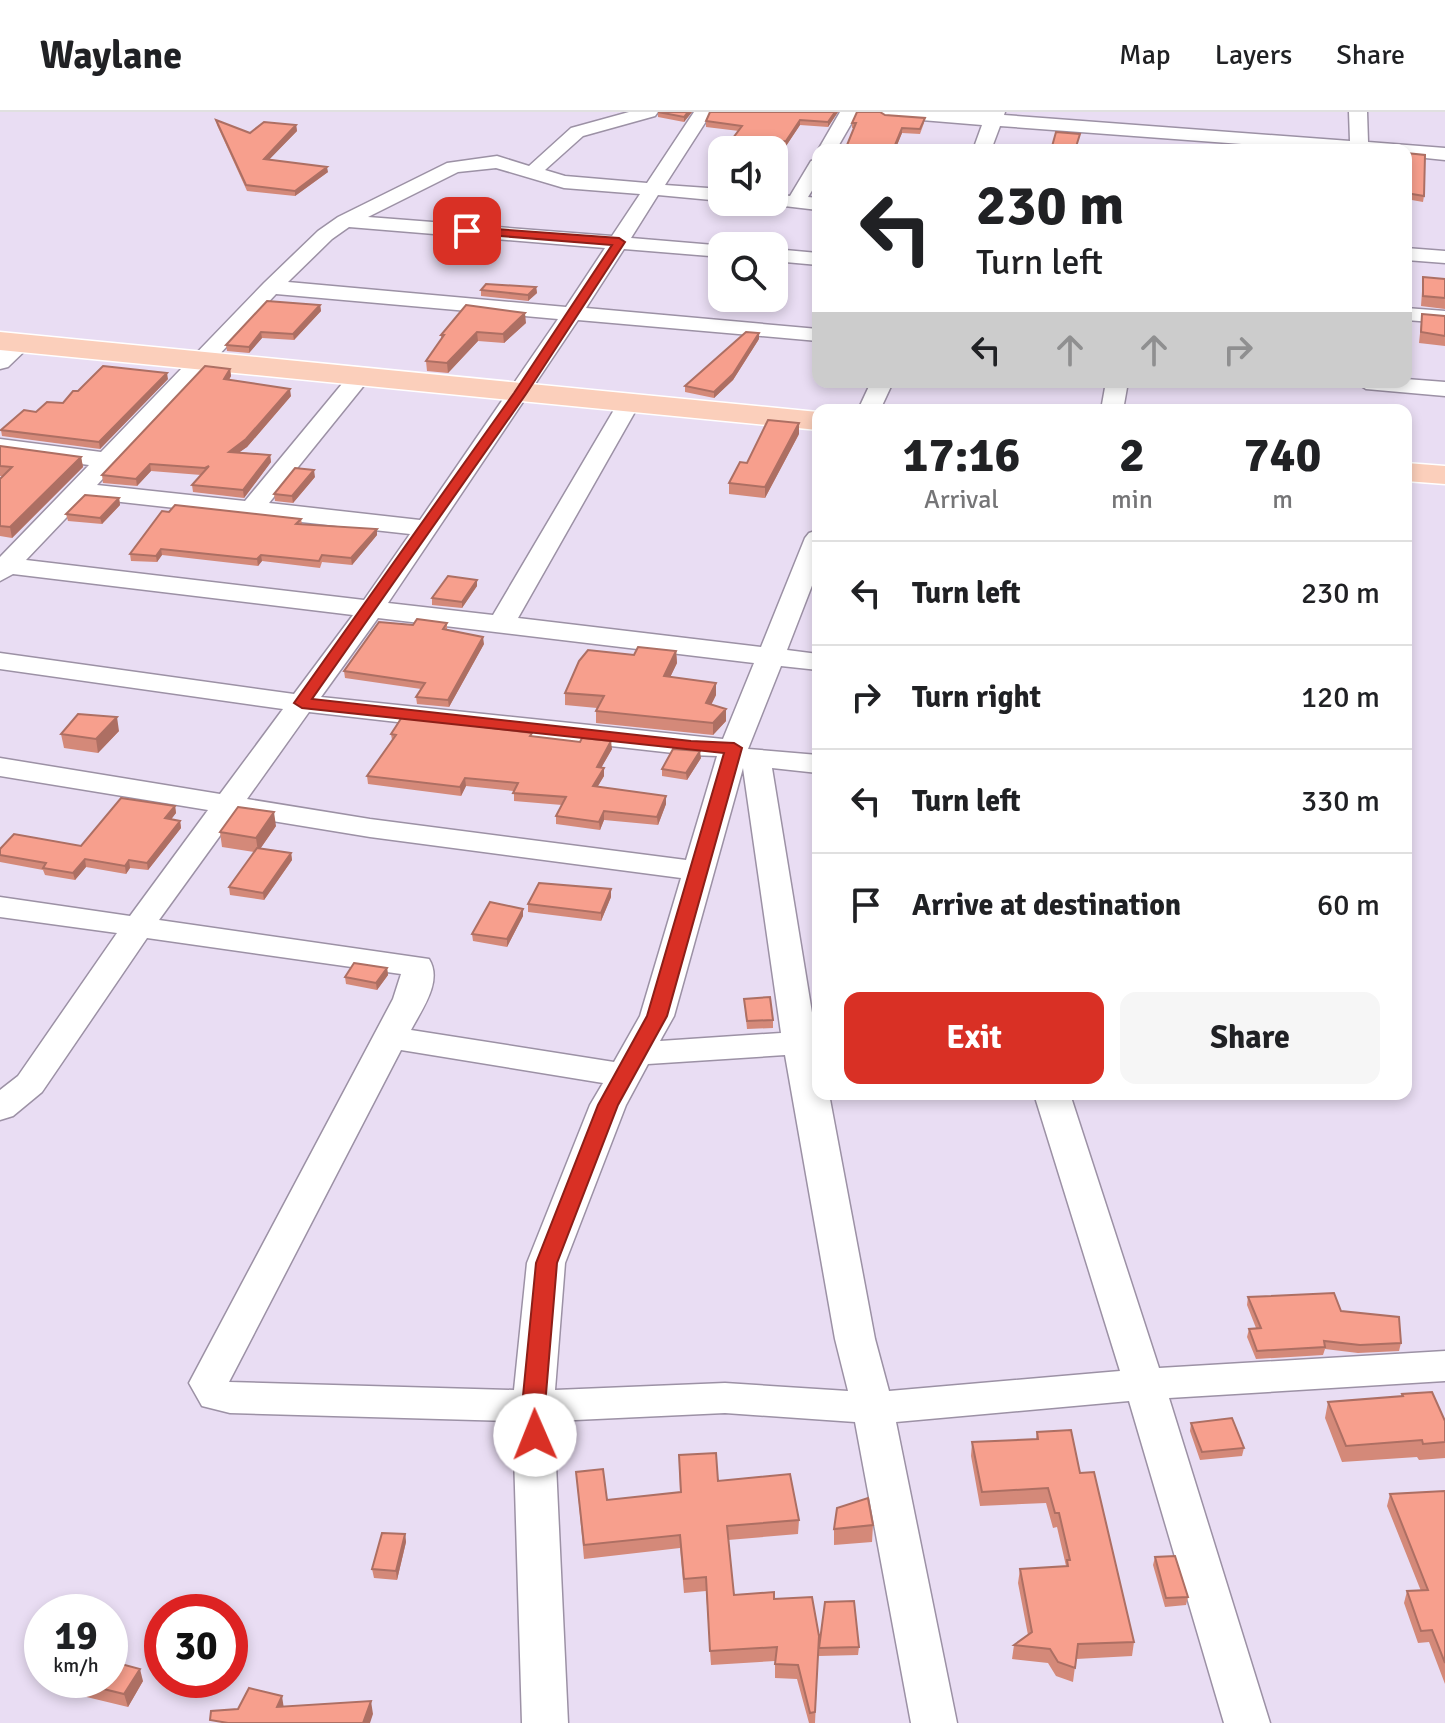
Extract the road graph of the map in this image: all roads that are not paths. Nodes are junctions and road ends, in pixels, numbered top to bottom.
1 (649, 112) edge
2 (703, 112) edge
3 (849, 112) edge
4 (885, 112) edge
5 (1176, 112) edge
6 (1358, 112) edge
7 (995, 116) edge
8 (1170, 142) edge
9 (830, 144) edge
10 (984, 144) edge
11 (1233, 144) edge
12 (1359, 144) edge
13 (1412, 151) edge
14 (1445, 154) edge
15 (532, 173) junction
16 (812, 175) edge
17 (654, 190) junction
18 (708, 194) edge
19 (788, 201) edge
20 (796, 202) junction
21 (812, 203) edge
22 (345, 221) junction
23 (619, 242) junction
24 (708, 250) edge
25 (1412, 254) edge
26 (788, 256) edge
27 (1445, 257) edge
28 (812, 258) edge
29 (271, 287) junction
30 (572, 314) junction
31 (1412, 314) edge
32 (1445, 317) edge
33 (812, 334) edge
34 (12, 341) edge
35 (202, 360) junction
36 (0, 362) edge
37 (359, 378) junction
38 (1412, 386) edge
39 (1445, 389) edge
40 (520, 394) junction
41 (629, 403) junction
42 (812, 420) edge
43 (0, 446) edge
44 (107, 460) junction
45 (1412, 472) edge
46 (1445, 475) edge
47 (78, 490) junction
48 (251, 509) junction
49 (427, 528) junction
50 (812, 553) edge
51 (2, 568) edge
52 (370, 610) junction
53 (500, 626) junction
54 (771, 657) junction
55 (0, 661) edge
56 (812, 661) edge
57 (302, 703) junction
58 (741, 754) junction
59 (812, 763) edge
60 (0, 767) edge
61 (226, 803) junction
62 (699, 871) junction
63 (0, 907) edge
64 (137, 928) junction
65 (389, 1037) junction
66 (809, 1043) edge
67 (629, 1064) junction
68 (812, 1081) edge
69 (814, 1100) edge
70 (1054, 1100) edge
71 (0, 1108) edge
72 (1445, 1366) edge
73 (1144, 1384) junction
74 (533, 1406) junction
75 (873, 1408) junction
76 (545, 1723) edge
77 (934, 1723) edge
78 (1247, 1723) edge

1 - 15 street
2 - 17 street
3 - 9 street
4 - 7 street
5 - 8 street
6 - 12 street
7 - 8 street
7 - 10 street
8 - 11 street
13 - 14 street
15 - 17 street
15 - 22 street
16 - 20 street
17 - 18 street
17 - 23 street
19 - 20 street
20 - 21 street
22 - 23 street
22 - 29 street
23 - 24 street
23 - 30 street
25 - 27 street
26 - 28 street
29 - 30 street
29 - 35 street
30 - 33 street
30 - 40 street
31 - 32 street
34 - 35 main road
34 - 36 street
35 - 37 main road
35 - 44 street
37 - 40 main road
37 - 48 street
38 - 39 street
40 - 41 main road
40 - 49 street
41 - 42 main road
41 - 53 street
43 - 44 street
44 - 47 street
45 - 46 main road
47 - 48 street
47 - 51 street
48 - 49 street
49 - 52 street
50 - 54 street
51 - 52 street
52 - 53 street
52 - 57 street
53 - 54 street
54 - 56 street
54 - 58 street
55 - 57 street
57 - 58 street
57 - 61 street
58 - 59 street
58 - 62 street
58 - 66 street
60 - 61 street
61 - 62 street
61 - 64 street
62 - 67 street
63 - 64 street
64 - 65 street
64 - 71 street
65 - 67 street
65 - 74 street
66 - 67 street
66 - 68 street
67 - 74 street
69 - 75 street
70 - 73 street
72 - 73 street
73 - 75 street
73 - 78 street
74 - 75 street
74 - 76 street
75 - 77 street

